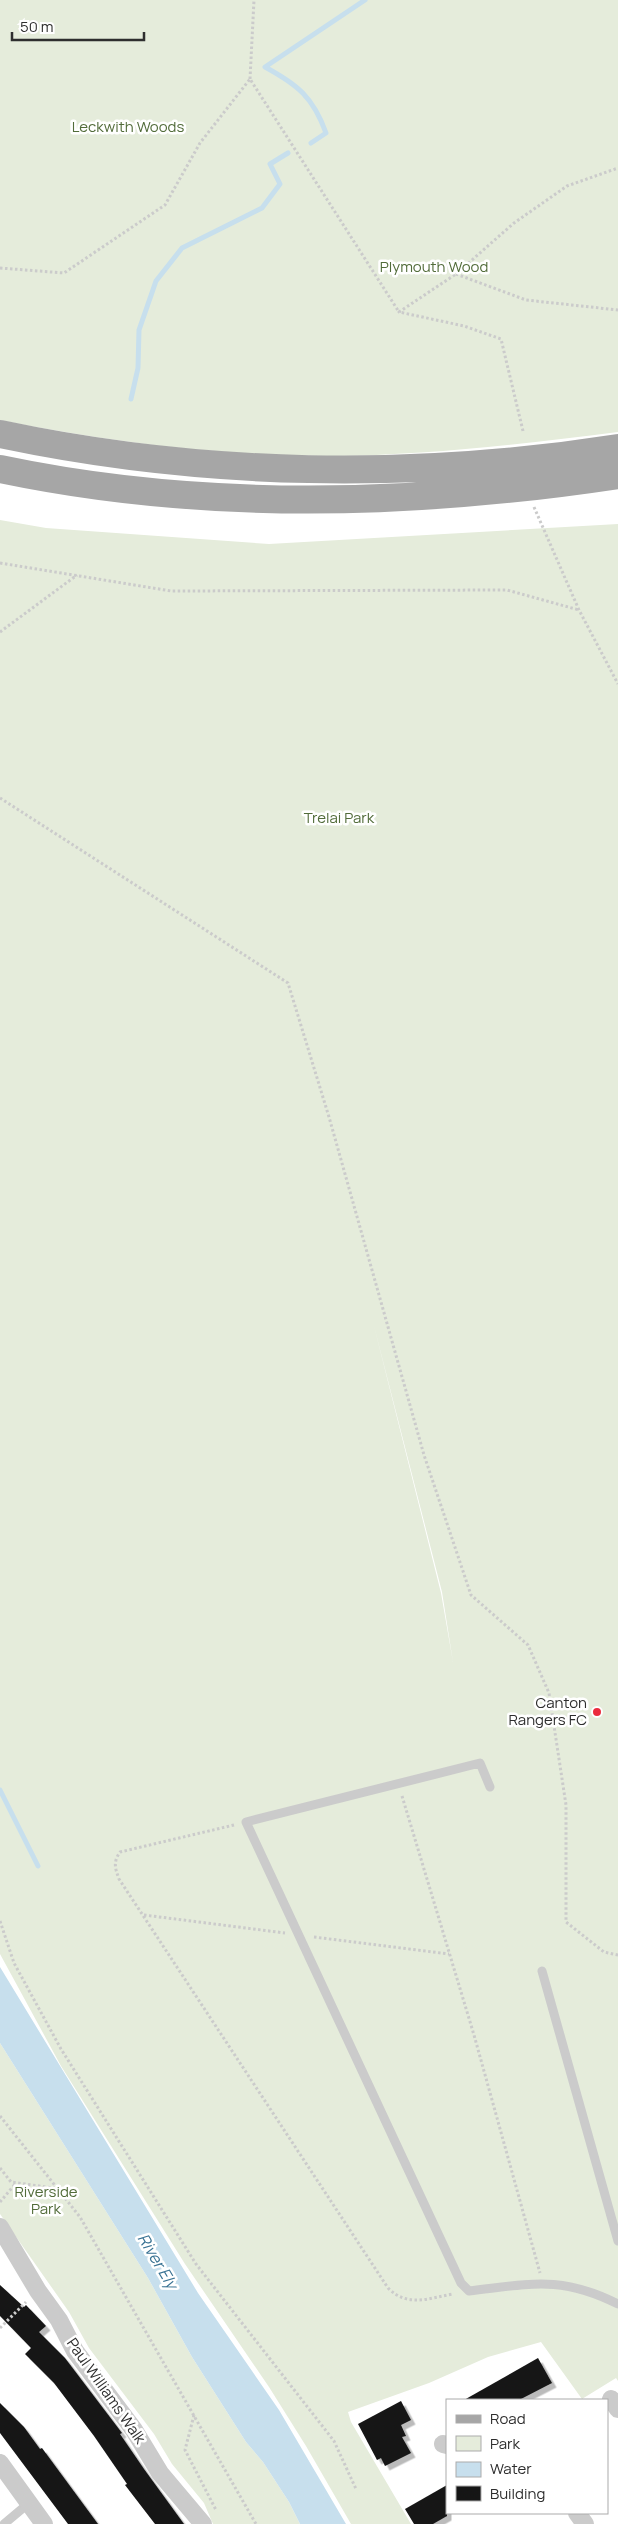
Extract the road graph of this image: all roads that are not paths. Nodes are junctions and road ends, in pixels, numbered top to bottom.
1 (0, 434) edge
2 (618, 448) edge
3 (0, 469) edge
4 (618, 475) edge
5 (490, 1787) dead end
6 (542, 1971) dead end
7 (0, 2227) edge
8 (618, 2241) edge
9 (618, 2304) edge
10 (0, 2463) edge
11 (29, 2503) junction
12 (4, 2524) edge
13 (44, 2524) edge
14 (203, 2524) edge

1 - 2 main road
3 - 4 main road
5 - 9 lane
6 - 8 lane
7 - 14 street, Paul Williams Walk
10 - 11 street
11 - 12 lane
11 - 13 street

